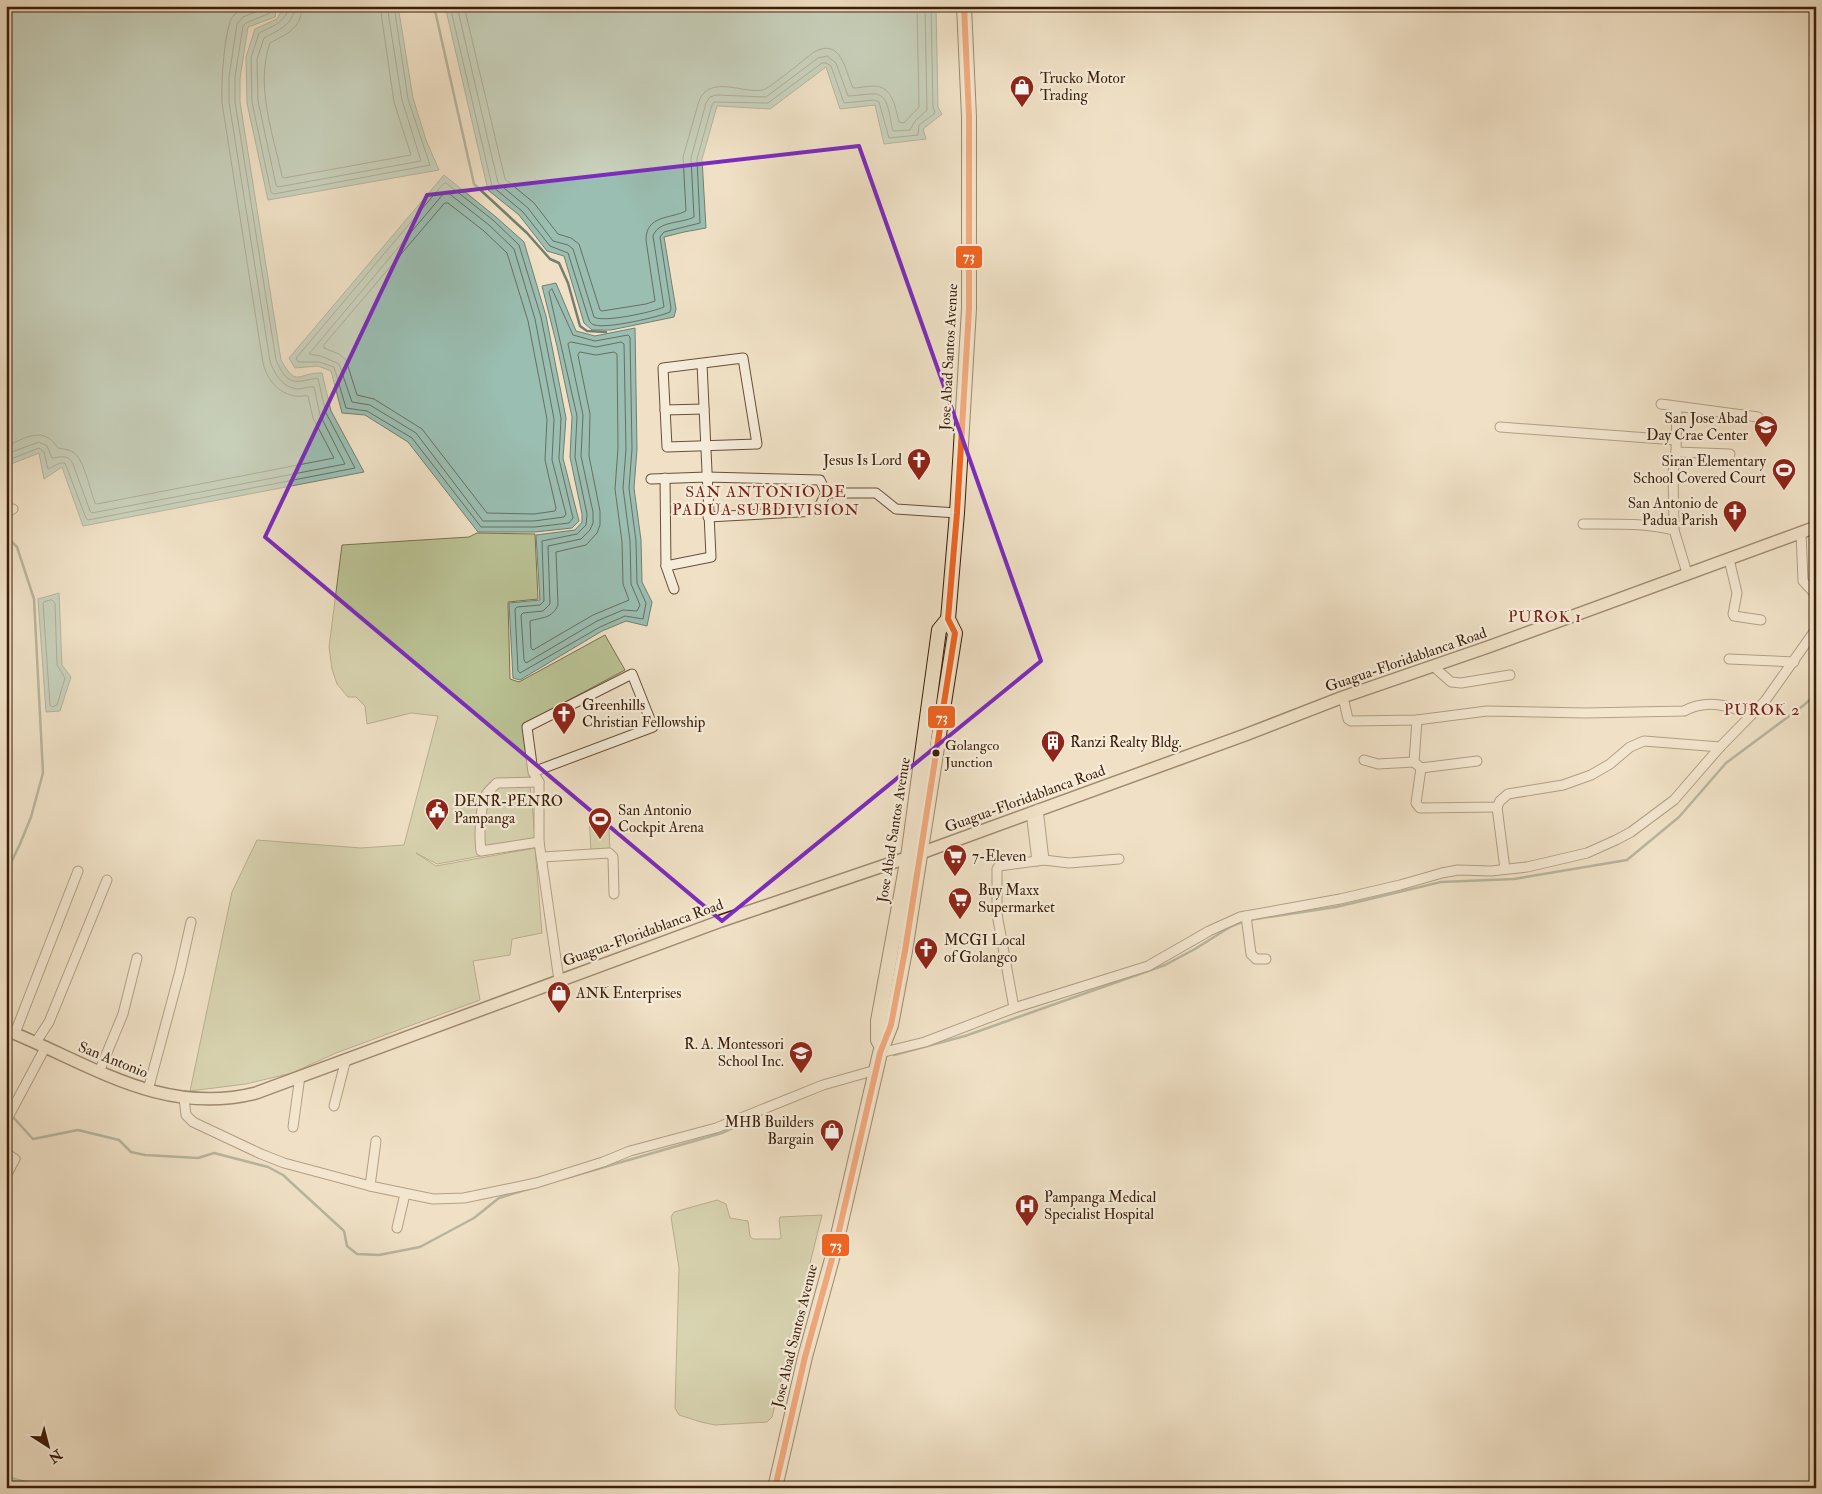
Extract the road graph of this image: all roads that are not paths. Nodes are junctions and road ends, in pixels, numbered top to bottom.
1 (964, 6) edge
2 (702, 364) junction
3 (1661, 404) dead end
4 (1677, 407) junction
5 (704, 409) junction
6 (665, 410) junction
7 (1758, 417) dead end
8 (1500, 427) dead end
9 (1676, 440) junction
10 (706, 446) junction
11 (1676, 452) junction
12 (1730, 454) dead end
13 (707, 477) junction
14 (665, 478) junction
15 (651, 479) dead end
16 (826, 493) junction
17 (957, 513) junction
18 (708, 517) junction
19 (1582, 524) dead end
20 (1816, 527) edge
21 (1674, 530) junction
22 (1801, 532) junction
23 (1728, 559) junction
24 (666, 566) junction
25 (1687, 573) junction
26 (674, 589) dead end
27 (1816, 595) edge
28 (1761, 620) dead end
29 (1816, 629) edge
30 (1729, 660) dead end
31 (1794, 662) junction
32 (1433, 666) junction
33 (1510, 676) dead end
34 (1343, 697) junction
35 (1751, 715) junction
36 (1416, 720) junction
37 (1720, 747) junction
38 (1364, 760) dead end
39 (1478, 761) dead end
40 (1417, 765) junction
41 (533, 772) junction
42 (539, 782) junction
43 (1497, 807) junction
44 (1034, 811) junction
45 (539, 842) junction
46 (914, 855) junction
47 (542, 857) junction
48 (1118, 859) dead end
49 (1040, 861) junction
50 (1506, 870) junction
51 (78, 871) dead end
52 (107, 880) dead end
53 (614, 894) dead end
54 (1247, 919) junction
55 (191, 922) dead end
56 (137, 958) dead end
57 (1266, 959) dead end
58 (559, 980) junction
59 (1014, 1008) junction
60 (10, 1032) edge
61 (41, 1045) junction
62 (881, 1050) junction
63 (346, 1059) junction
64 (876, 1070) junction
65 (99, 1072) junction
66 (300, 1076) junction
67 (148, 1090) junction
68 (184, 1098) junction
69 (214, 1099) joint
70 (334, 1106) dead end
71 (6, 1122) edge
72 (293, 1128) dead end
73 (376, 1141) dead end
74 (6, 1153) edge
75 (6, 1176) edge
76 (370, 1186) junction
77 (405, 1194) junction
78 (397, 1228) dead end
79 (775, 1488) edge

1 - 17 highway, Jose Abad Santos Avenue
2 - 5 street
2 - 6 street
2 - 10 street
3 - 4 street
4 - 7 street
4 - 9 street
5 - 6 street
5 - 10 street
6 - 10 street
8 - 9 street
9 - 11 street
10 - 13 street
11 - 12 street
11 - 21 street
13 - 14 street
13 - 16 street
13 - 18 street
14 - 15 street
14 - 24 street
16 - 17 street
16 - 18 street
17 - 46 highway, Jose Abad Santos Avenue
18 - 24 street
19 - 21 street
20 - 22 main road, Guagua-Floridablanca Road
21 - 25 street
22 - 23 main road, Guagua-Floridablanca Road
22 - 27 street
23 - 25 main road, Guagua-Floridablanca Road
23 - 28 street
24 - 26 street
25 - 32 main road, Guagua-Floridablanca Road
29 - 31 street
30 - 31 street
31 - 35 street
32 - 33 street
32 - 34 main road, Guagua-Floridablanca Road
34 - 36 street
34 - 44 main road, Guagua-Floridablanca Road
35 - 36 street
35 - 37 street
36 - 40 street
37 - 43 street
37 - 50 street
38 - 40 street
39 - 40 street
40 - 43 street
41 - 41 street
41 - 42 street
42 - 45 street
42 - 45 street
43 - 50 street
44 - 46 main road, Guagua-Floridablanca Road
44 - 49 street
45 - 47 street
46 - 58 main road, Guagua-Floridablanca Road
46 - 62 highway, Jose Abad Santos Avenue
47 - 53 street
47 - 58 street
48 - 49 street
49 - 59 street
50 - 54 street
51 - 60 street
52 - 61 street
54 - 57 street
54 - 59 street
55 - 67 street
56 - 65 street
58 - 63 main road, Guagua-Floridablanca Road
59 - 62 street
60 - 61 main road, San Antonio
61 - 65 main road, San Antonio
61 - 71 street
62 - 64 highway, Jose Abad Santos Avenue
63 - 66 main road, Guagua-Floridablanca Road
63 - 70 street
64 - 77 street
64 - 79 highway, Jose Abad Santos Avenue
65 - 67 main road, San Antonio
66 - 69 main road, Guagua-Floridablanca Road
66 - 72 street
67 - 68 main road, San Antonio
68 - 69 main road, San Antonio
68 - 76 street
73 - 76 street
74 - 75 street
76 - 77 street
77 - 78 street

